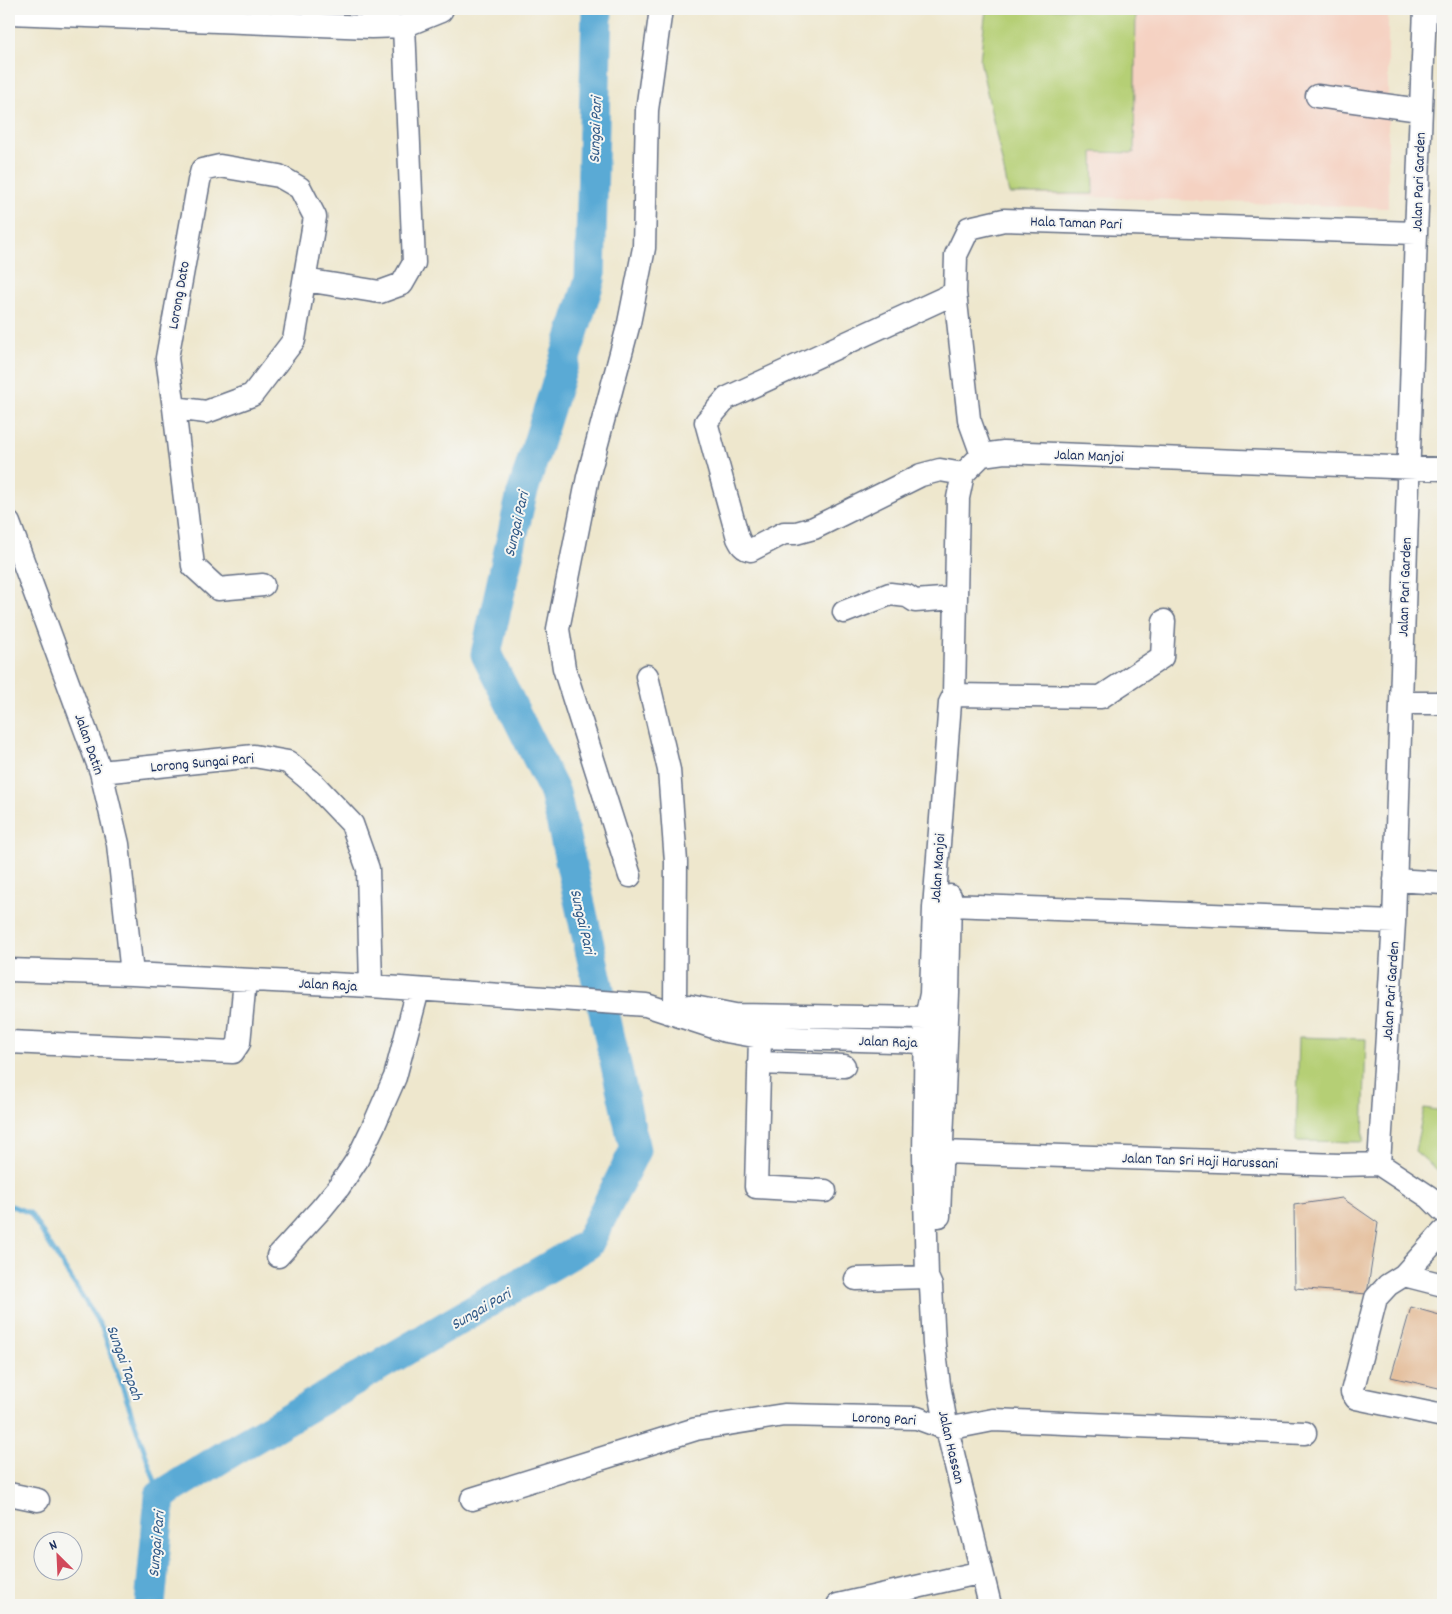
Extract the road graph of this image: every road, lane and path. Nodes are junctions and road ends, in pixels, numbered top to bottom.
1 (442, 9) edge
2 (661, 9) edge
3 (1425, 9) edge
4 (9, 13) edge
5 (404, 26) junction
6 (1317, 96) dead end
7 (1420, 110) junction
8 (1416, 233) junction
9 (305, 280) junction
10 (955, 293) junction
11 (174, 408) junction
12 (982, 455) junction
13 (1408, 468) junction
14 (1443, 469) edge
15 (963, 474) junction
16 (9, 523) edge
17 (14, 551) edge
18 (262, 585) dead end
19 (956, 598) junction
20 (844, 612) dead end
21 (1164, 622) dead end
22 (647, 676) dead end
23 (954, 694) junction
24 (1401, 703) junction
25 (1443, 703) edge
26 (101, 772) junction
27 (630, 876) dead end
28 (1395, 880) junction
29 (1443, 883) edge
30 (949, 905) junction
31 (1394, 922) junction
32 (9, 970) edge
33 (132, 974) junction
34 (245, 980) junction
35 (371, 986) junction
36 (418, 990) junction
37 (675, 1004) junction
38 (646, 1005) junction
39 (926, 1018) junction
40 (946, 1030) junction
41 (760, 1037) junction
42 (9, 1042) edge
43 (926, 1042) junction
44 (759, 1063) junction
45 (844, 1066) dead end
46 (933, 1153) junction
47 (1379, 1164) junction
48 (825, 1191) dead end
49 (1443, 1211) edge
50 (1443, 1232) edge
51 (278, 1256) dead end
52 (1404, 1275) junction
53 (856, 1279) dead end
54 (929, 1282) junction
55 (1443, 1285) edge
56 (1443, 1416) edge
57 (947, 1429) junction
58 (1305, 1433) dead end
59 (9, 1494) edge
60 (472, 1499) dead end
61 (38, 1500) dead end
62 (982, 1572) junction
63 (838, 1605) edge
64 (990, 1605) edge

1 - 5 street
2 - 27 street
3 - 7 street, Jalan Pari Garden
4 - 5 street
5 - 9 street
6 - 7 street
7 - 8 street, Jalan Pari Garden
8 - 10 street, Hala Taman Pari
8 - 13 street, Jalan Pari Garden
9 - 11 street, Lorong Dato
9 - 11 street, Lorong Dato
10 - 12 street, Hala Taman Pari
10 - 15 street
11 - 18 street
12 - 13 street, Jalan Manjoi
12 - 15 street
13 - 14 street, Jalan Manjoi
13 - 24 street, Jalan Pari Garden
15 - 19 street, Jalan Manjoi
16 - 17 street, Jalan Datin
17 - 26 street, Jalan Datin
19 - 20 street
19 - 23 street, Jalan Manjoi
21 - 23 street
22 - 37 street
23 - 30 street, Jalan Manjoi
23 - 39 street, Jalan Manjoi
24 - 25 street
24 - 28 street, Jalan Pari Garden
26 - 33 street, Jalan Datin
26 - 35 street, Lorong Sungai Pari
28 - 29 street
28 - 31 street, Jalan Pari Garden
30 - 31 street
30 - 40 street, Jalan Manjoi
31 - 47 street, Jalan Pari Garden
32 - 33 street, Jalan Raja
33 - 34 street, Jalan Raja
34 - 35 street, Jalan Raja
34 - 42 street
35 - 36 street, Jalan Raja
36 - 38 street, Jalan Raja
36 - 51 street
37 - 38 street, Jalan Raja
37 - 39 street, Jalan Raja
38 - 41 street, Jalan Raja
39 - 40 street, Jalan Raja
39 - 43 street, Jalan Manjoi
40 - 43 street, Jalan Raja
40 - 46 street, Jalan Hassan
41 - 43 street, Jalan Raja
41 - 44 street
43 - 46 street, Jalan Hassan
44 - 45 street
44 - 48 street
46 - 47 street, Jalan Tan Sri Haji Harussani
46 - 54 street, Jalan Hassan
47 - 49 street
50 - 52 street
52 - 55 street
52 - 56 street
53 - 54 street
54 - 57 street, Jalan Hassan
57 - 58 street
57 - 60 street, Lorong Pari
57 - 62 street, Jalan Hassan
59 - 61 street
62 - 63 street
62 - 64 street, Jalan Hassan

